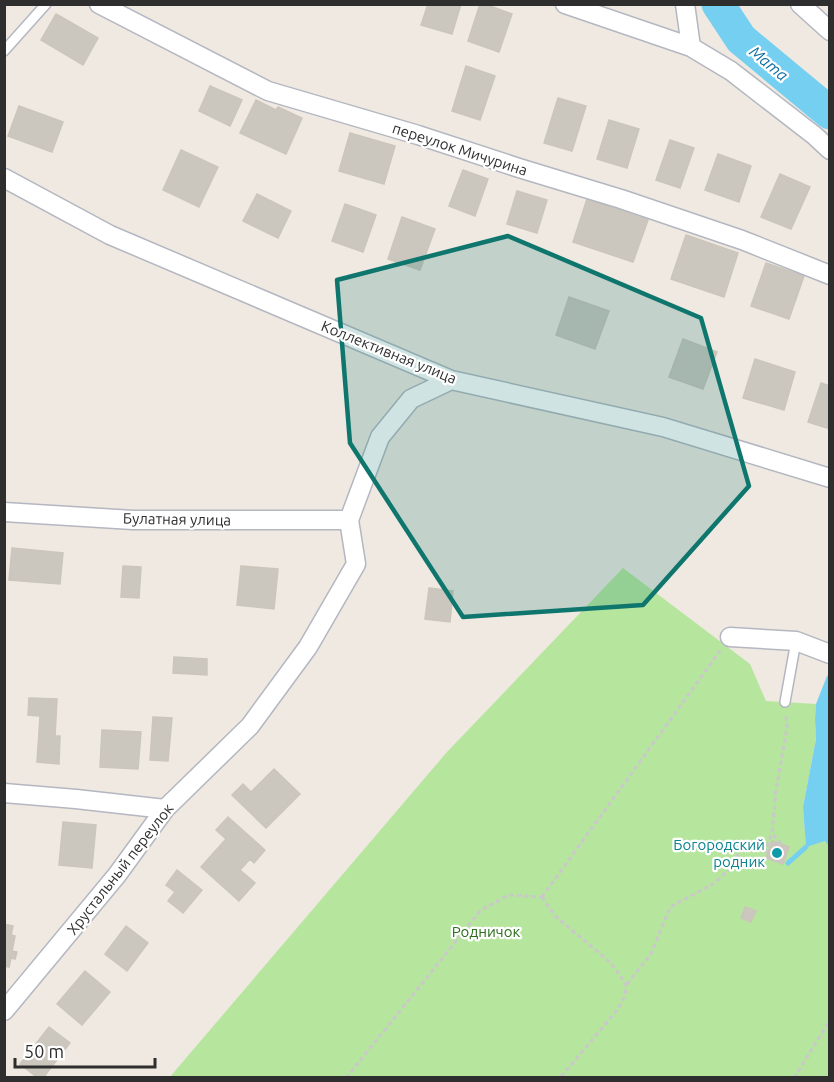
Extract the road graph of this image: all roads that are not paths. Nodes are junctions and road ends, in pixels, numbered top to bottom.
1 (46, 4) edge
2 (99, 4) edge
3 (565, 4) edge
4 (685, 4) edge
5 (800, 4) edge
6 (830, 31) edge
7 (692, 47) junction
8 (4, 51) edge
9 (830, 150) edge
10 (4, 178) edge
11 (830, 275) edge
12 (451, 380) junction
13 (830, 478) edge
14 (4, 512) edge
15 (349, 520) junction
16 (730, 637) road end
17 (796, 641) junction
18 (830, 654) edge
19 (785, 702) road end
20 (4, 793) edge
21 (165, 810) junction
22 (4, 1011) edge

1 - 8 lane
2 - 11 street, переулок Мичурина
3 - 7 street
4 - 7 street
5 - 6 street
7 - 9 street
10 - 12 street, Коллективная улица
12 - 13 street, Коллективная улица
12 - 15 street, Хрустальный переулок
14 - 15 street, Булатная улица
15 - 21 street, Хрустальный переулок
16 - 17 street
17 - 18 street
17 - 19 lane
20 - 21 street
21 - 22 street, Хрустальный переулок

